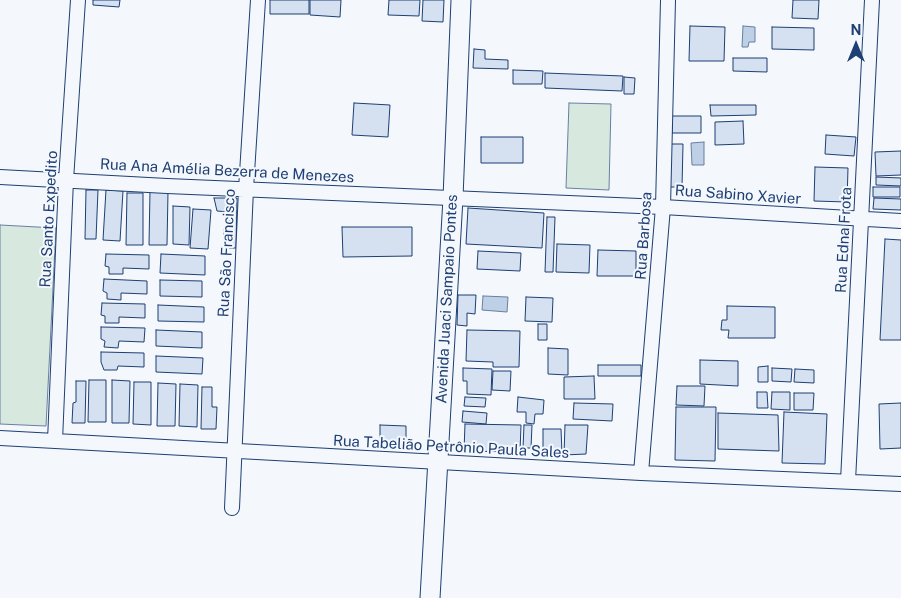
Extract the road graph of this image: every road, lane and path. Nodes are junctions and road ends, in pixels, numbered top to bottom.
1 (78, 0) edge
2 (258, 0) edge
3 (461, 0) edge
4 (668, 0) edge
5 (872, 0) edge
6 (0, 177) edge
7 (66, 180) junction
8 (246, 189) junction
9 (453, 198) junction
10 (663, 207) junction
11 (861, 219) junction
12 (901, 221) edge
13 (0, 438) edge
14 (55, 441) junction
15 (234, 451) junction
16 (439, 462) junction
17 (642, 474) junction
18 (848, 481) junction
19 (901, 484) edge
20 (232, 508) dead end
21 (430, 598) edge

1 - 7 street, Rua Santo Expedito
2 - 8 street, Rua São Francisco
3 - 9 main road, Avenida Juaci Sampaio Pontes
4 - 10 street, Rua Barbosa
5 - 11 street, Rua Edna Frota
6 - 7 street, Rua Ana Amélia Bezerra de Menezes
7 - 8 street, Rua Ana Amélia Bezerra de Menezes
7 - 14 street, Rua Santo Expedito
8 - 9 street, Rua Ana Amélia Bezerra de Menezes
8 - 15 street, Rua São Francisco
9 - 10 street, Rua Sabino Xavier
9 - 16 main road, Avenida Juaci Sampaio Pontes
10 - 11 street, Rua Sabino Xavier
10 - 17 street, Rua Barbosa
11 - 12 street, Rua Sabino Xavier
11 - 18 street, Rua Edna Frota
13 - 14 street, Rua Tabelião Petrônio Paula Sales
14 - 15 street, Rua Tabelião Petrônio Paula Sales
15 - 16 street, Rua Tabelião Petrônio Paula Sales
15 - 20 street, Rua São Francisco
16 - 17 street, Rua Tabelião Petrônio Paula Sales
16 - 21 main road, Avenida Juaci Sampaio Pontes
17 - 18 street, Rua Tabelião Petrônio Paula Sales
18 - 19 street, Rua Tabelião Petrônio Paula Sales

